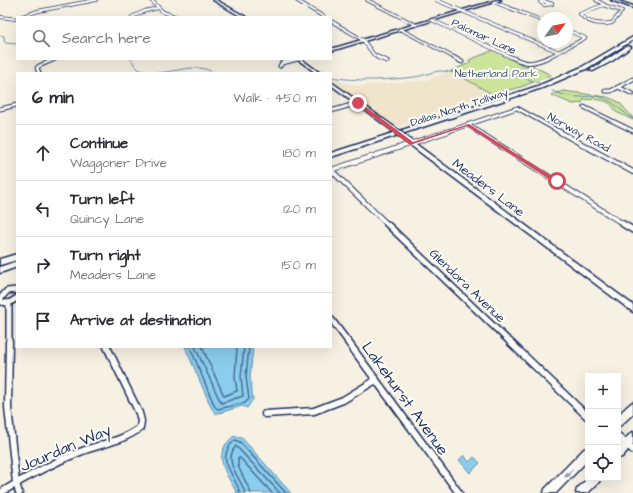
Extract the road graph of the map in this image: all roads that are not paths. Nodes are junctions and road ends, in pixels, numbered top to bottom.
1 (96, 0) edge
2 (151, 0) edge
3 (214, 0) edge
4 (296, 0) edge
5 (367, 0) edge
6 (436, 0) edge
7 (500, 0) edge
8 (596, 0) edge
9 (612, 0) edge
10 (618, 0) edge
11 (494, 1) edge
12 (601, 1) edge
13 (610, 6) junction
14 (633, 6) edge
15 (158, 8) junction
16 (461, 11) junction
17 (23, 16) edge
18 (134, 16) edge
19 (174, 16) edge
20 (242, 16) edge
21 (322, 16) edge
22 (0, 17) edge
23 (439, 17) junction
24 (16, 19) edge
25 (537, 19) edge
26 (432, 20) junction
27 (332, 22) edge
28 (415, 24) junction
29 (400, 29) junction
30 (633, 31) edge
31 (573, 32) edge
32 (633, 38) edge
33 (362, 39) junction
34 (573, 44) edge
35 (633, 44) edge
36 (332, 48) edge
37 (566, 48) edge
38 (616, 49) junction
39 (633, 49) edge
40 (559, 52) junction
41 (613, 58) junction
42 (53, 60) edge
43 (295, 60) edge
44 (299, 60) edge
45 (387, 61) dead end
46 (462, 62) dead end
47 (280, 66) dead end
48 (39, 72) edge
49 (317, 72) edge
50 (633, 78) edge
51 (332, 84) edge
52 (618, 87) junction
53 (605, 91) dead end
54 (633, 94) edge
55 (358, 103) junction
56 (16, 105) edge
57 (584, 107) dead end
58 (0, 109) edge
59 (332, 111) edge
60 (468, 125) junction
61 (633, 131) edge
62 (410, 142) junction
63 (332, 155) edge
64 (332, 161) edge
65 (332, 170) edge
66 (332, 171) edge
67 (633, 172) edge
68 (633, 230) edge
69 (16, 257) edge
70 (0, 262) edge
71 (16, 264) edge
72 (0, 270) edge
73 (16, 290) edge
74 (16, 299) edge
75 (9, 303) junction
76 (633, 309) edge
77 (332, 320) edge
78 (108, 348) edge
79 (376, 380) junction
80 (633, 407) edge
81 (265, 414) dead end
82 (585, 414) edge
83 (621, 419) edge
84 (585, 456) edge
85 (592, 481) edge
86 (16, 483) junction
87 (0, 493) edge
88 (19, 493) edge
89 (459, 493) edge
90 (549, 493) edge
91 (581, 493) edge

1 - 17 street
2 - 15 street
3 - 20 street
4 - 21 street
5 - 28 street
6 - 16 street
7 - 11 street
8 - 12 street
9 - 14 street
10 - 14 street
11 - 16 street
11 - 25 street
12 - 13 street
13 - 13 street
15 - 18 street
15 - 19 street
16 - 23 street
16 - 40 street
22 - 24 street
23 - 26 street
23 - 28 street
26 - 28 street
26 - 40 street, Palomar Lane
27 - 33 street
28 - 29 street
28 - 33 street
29 - 33 street
29 - 46 street
30 - 38 highway
31 - 34 street
32 - 38 highway, Dallas North Tollway
33 - 36 street
33 - 45 street
35 - 41 highway, Dallas North Tollway
37 - 40 street
38 - 63 highway, Dallas North Tollway
39 - 41 highway
41 - 64 highway, Dallas North Tollway
42 - 48 street
43 - 47 street
44 - 49 street
50 - 52 street
51 - 55 street, Meaders Lane
52 - 53 street
52 - 54 street
55 - 59 street
55 - 62 street, Meaders Lane, bridge
56 - 58 street
57 - 61 street
60 - 62 street
60 - 67 street, Norway Road
60 - 68 street
62 - 65 street
62 - 76 street, Meaders Lane
66 - 82 street, Glendora Avenue
69 - 70 highway
71 - 72 highway
73 - 75 street
74 - 75 street
75 - 86 street
77 - 79 street, Lakehurst Avenue
78 - 86 street, Jourdan Way
79 - 81 street
79 - 89 street, Lakehurst Avenue
80 - 83 main road
84 -> 90 main road
85 - 91 main road
86 - 87 street, Jourdan Way
86 - 88 street

